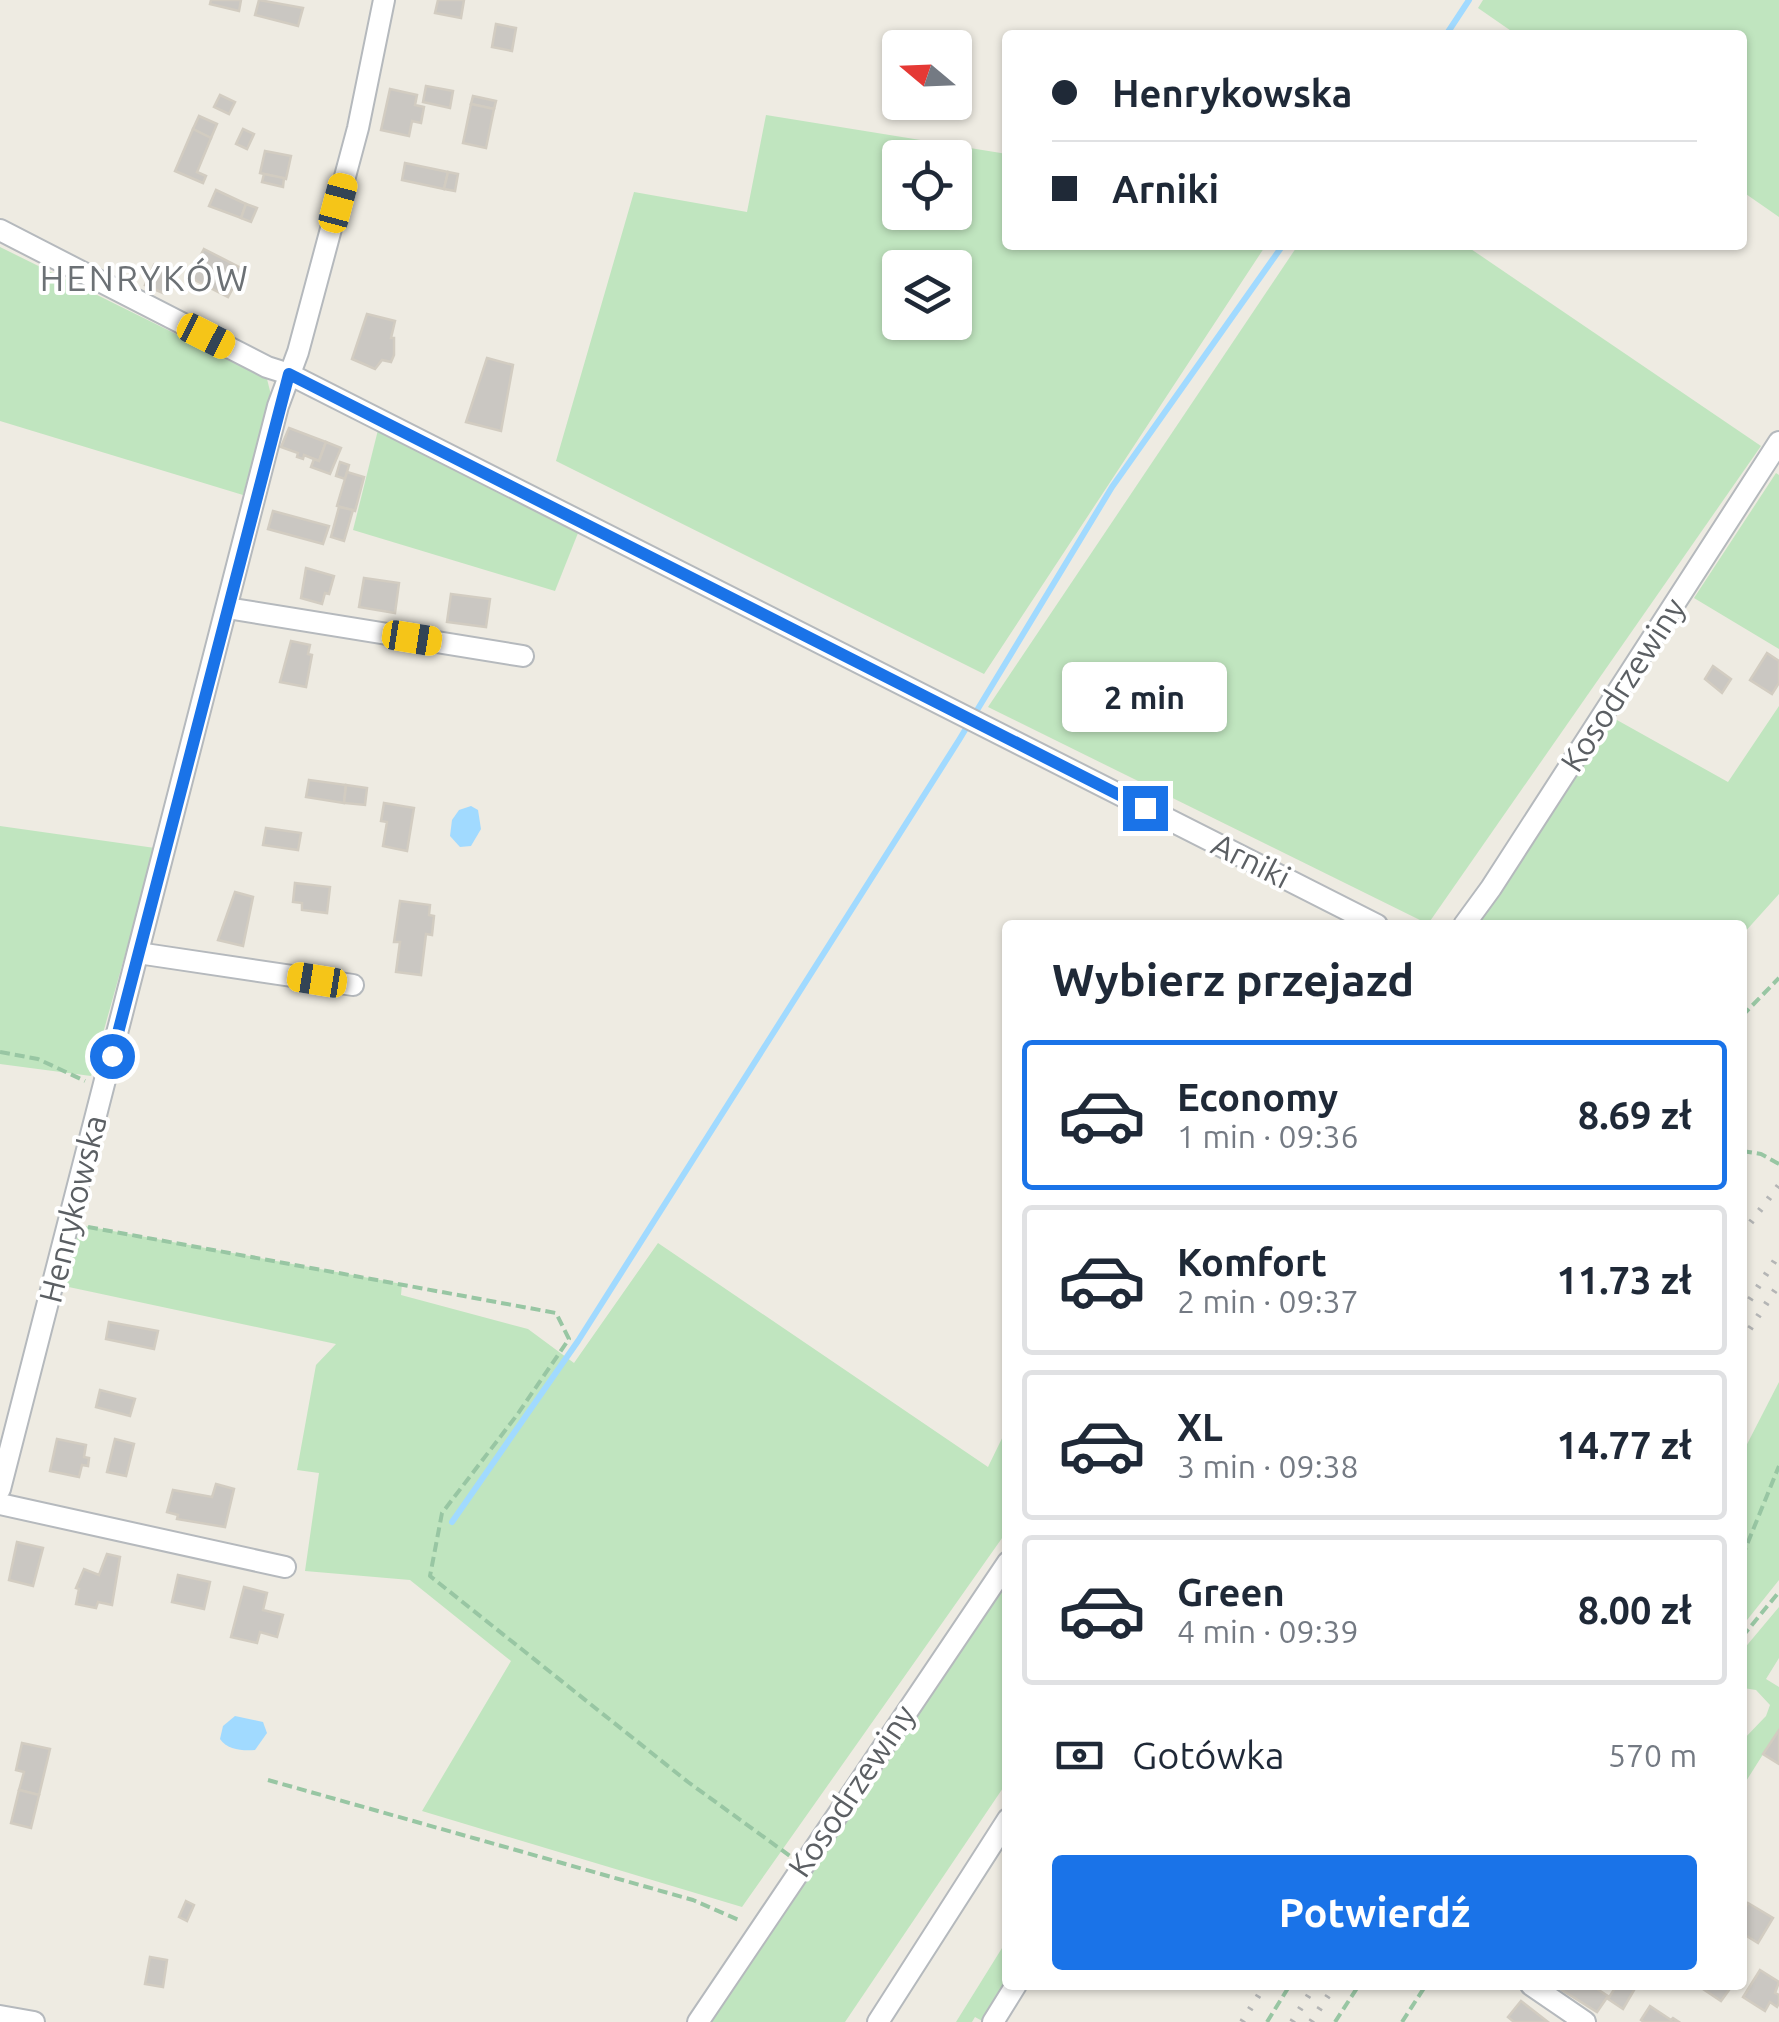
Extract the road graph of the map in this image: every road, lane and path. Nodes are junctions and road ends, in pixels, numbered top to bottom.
1 (384, 0) edge
2 (0, 230) edge
3 (289, 374) junction
4 (1779, 442) edge
5 (227, 608) junction
6 (523, 656) dead end
7 (1367, 920) edge
8 (1468, 920) edge
9 (138, 953) junction
10 (1779, 978) edge
11 (352, 985) dead end
12 (1747, 1011) edge
13 (0, 1052) edge
14 (103, 1091) junction
15 (1747, 1152) edge
16 (1779, 1164) edge
17 (69, 1223) junction
18 (1779, 1466) edge
19 (0, 1489) edge
20 (0, 1504) edge
21 (1747, 1545) edge
22 (285, 1567) dead end
23 (1002, 1571) edge
24 (1779, 1592) edge
25 (1747, 1631) edge
26 (268, 1780) dead end
27 (1002, 1829) edge
28 (802, 1865) junction
29 (759, 1929) junction
30 (1013, 1990) edge
31 (1287, 1990) edge
32 (1356, 1990) edge
33 (1423, 1990) edge
34 (1538, 1990) edge
35 (0, 2016) edge
36 (34, 2022) edge
37 (698, 2022) edge
38 (878, 2022) edge
39 (993, 2022) edge
40 (1266, 2022) edge
41 (1336, 2022) edge
42 (1402, 2022) edge
43 (1585, 2022) edge

1 - 3 street, Henrykowska
2 - 3 street, Arniki
3 - 5 street, Henrykowska
3 - 7 street, Arniki
4 - 8 street, Kosodrzewiny
5 - 6 street
5 - 9 street, Henrykowska
9 - 11 street
9 - 14 street, Henrykowska
10 - 12 path
13 - 14 path
14 - 17 street, Henrykowska
15 - 16 path
17 - 19 street, Henrykowska
17 - 28 path
18 - 21 path
20 - 22 street
23 - 28 street, Kosodrzewiny
24 - 25 path
26 - 29 path
27 - 38 street
28 - 29 street, Kosodrzewiny
29 - 37 street, Kosodrzewiny
30 - 39 street
31 - 40 path
32 - 41 path
33 - 42 path
34 - 43 street
35 - 36 street

